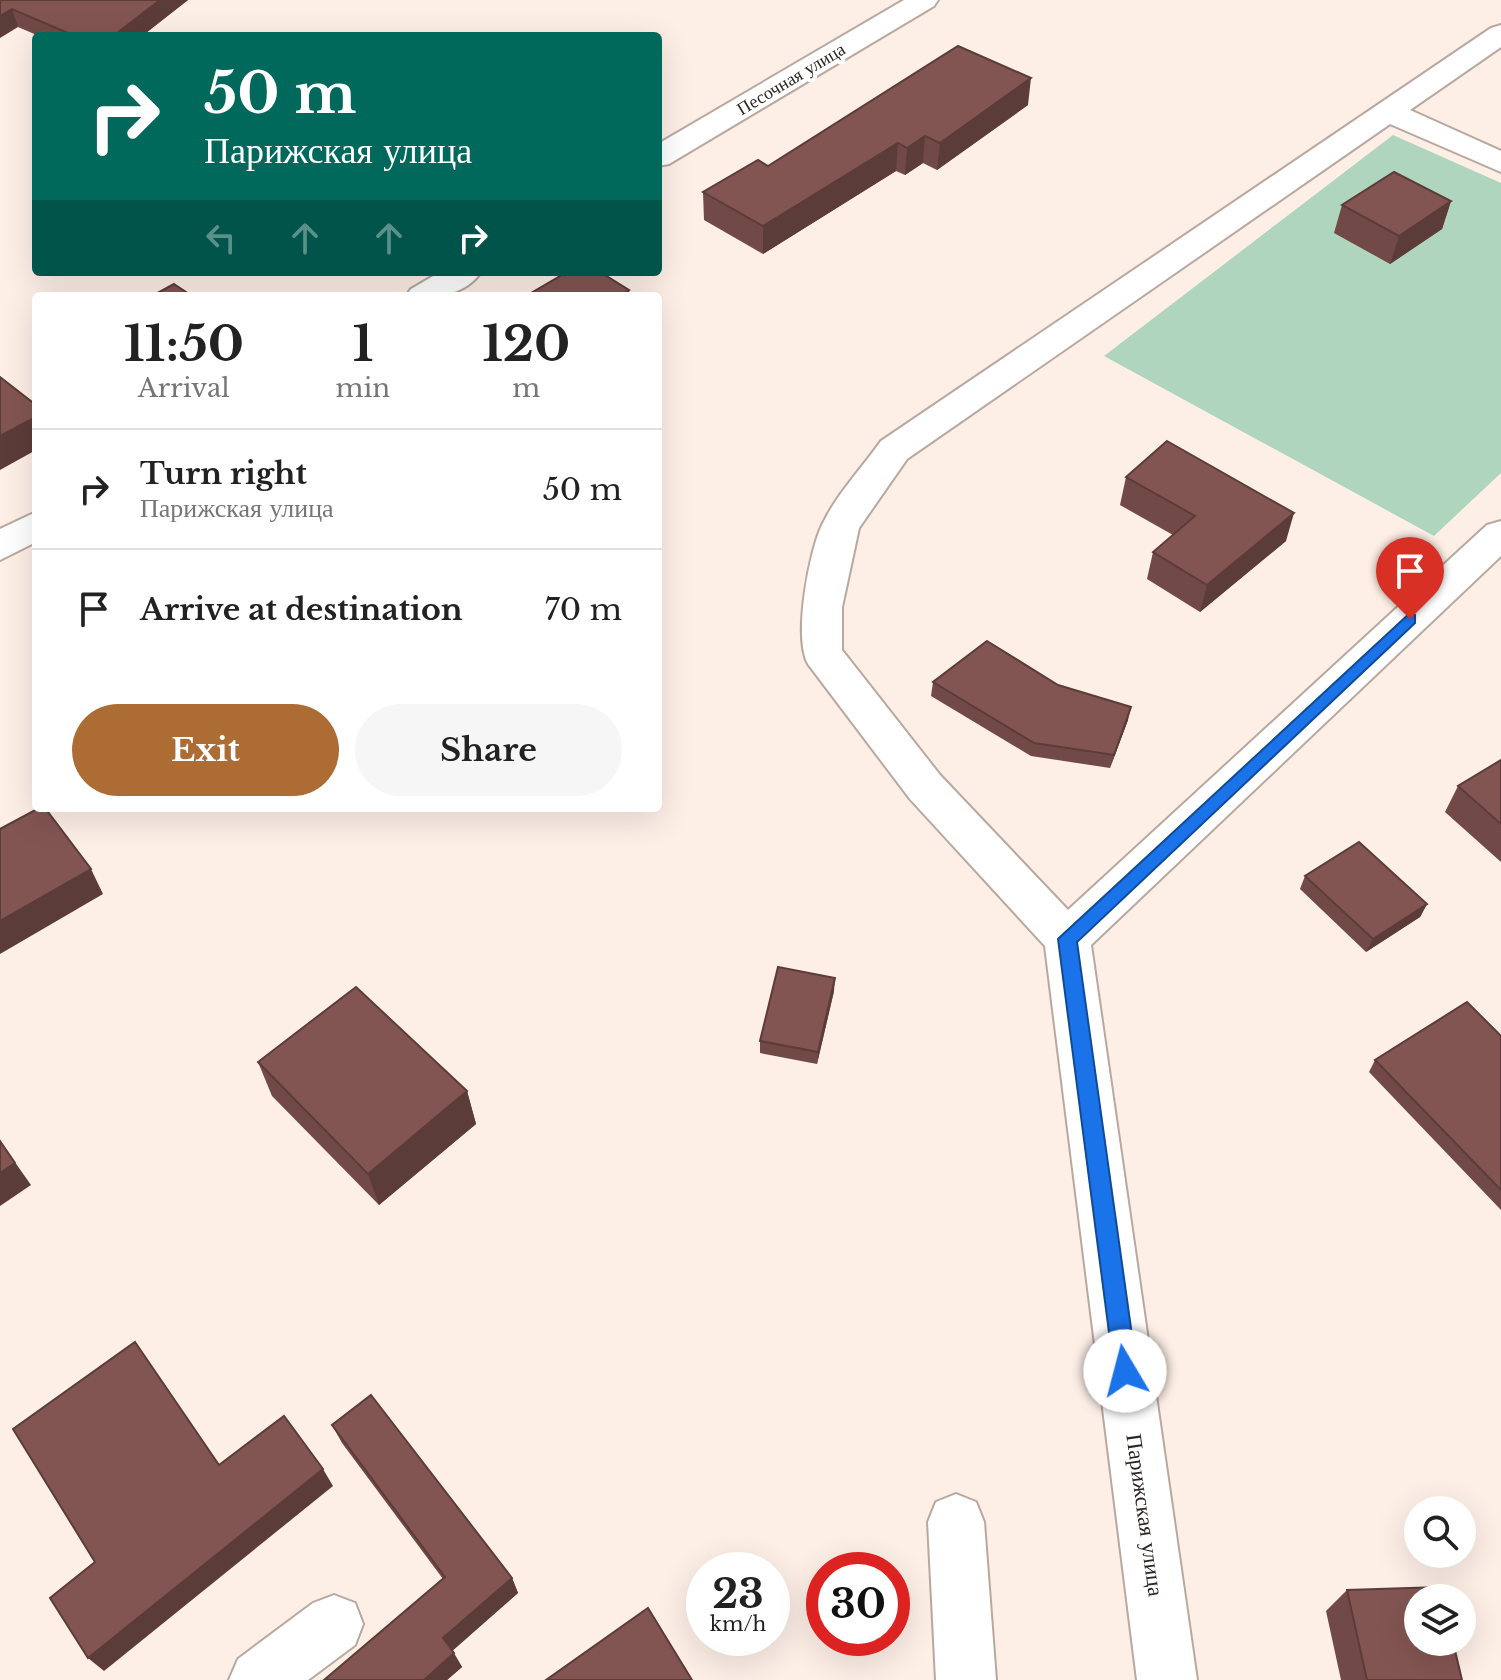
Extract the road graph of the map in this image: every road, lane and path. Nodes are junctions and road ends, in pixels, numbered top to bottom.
1 (924, 0) edge
2 (1501, 34) edge
3 (1389, 112) junction
4 (662, 155) edge
5 (1501, 163) edge
6 (457, 276) edge
7 (430, 292) edge
8 (32, 527) edge
9 (1501, 534) edge
10 (0, 546) edge
11 (1067, 939) junction
12 (956, 1522) dead end
13 (334, 1624) dead end
14 (259, 1680) edge
15 (966, 1680) edge
16 (1167, 1680) edge

1 - 4 street, Песочная улица
2 - 3 street
3 - 5 street
3 - 11 street
6 - 7 street
8 - 10 street
9 - 11 street
11 - 16 street, Парижская улица
12 - 15 street
13 - 14 street

